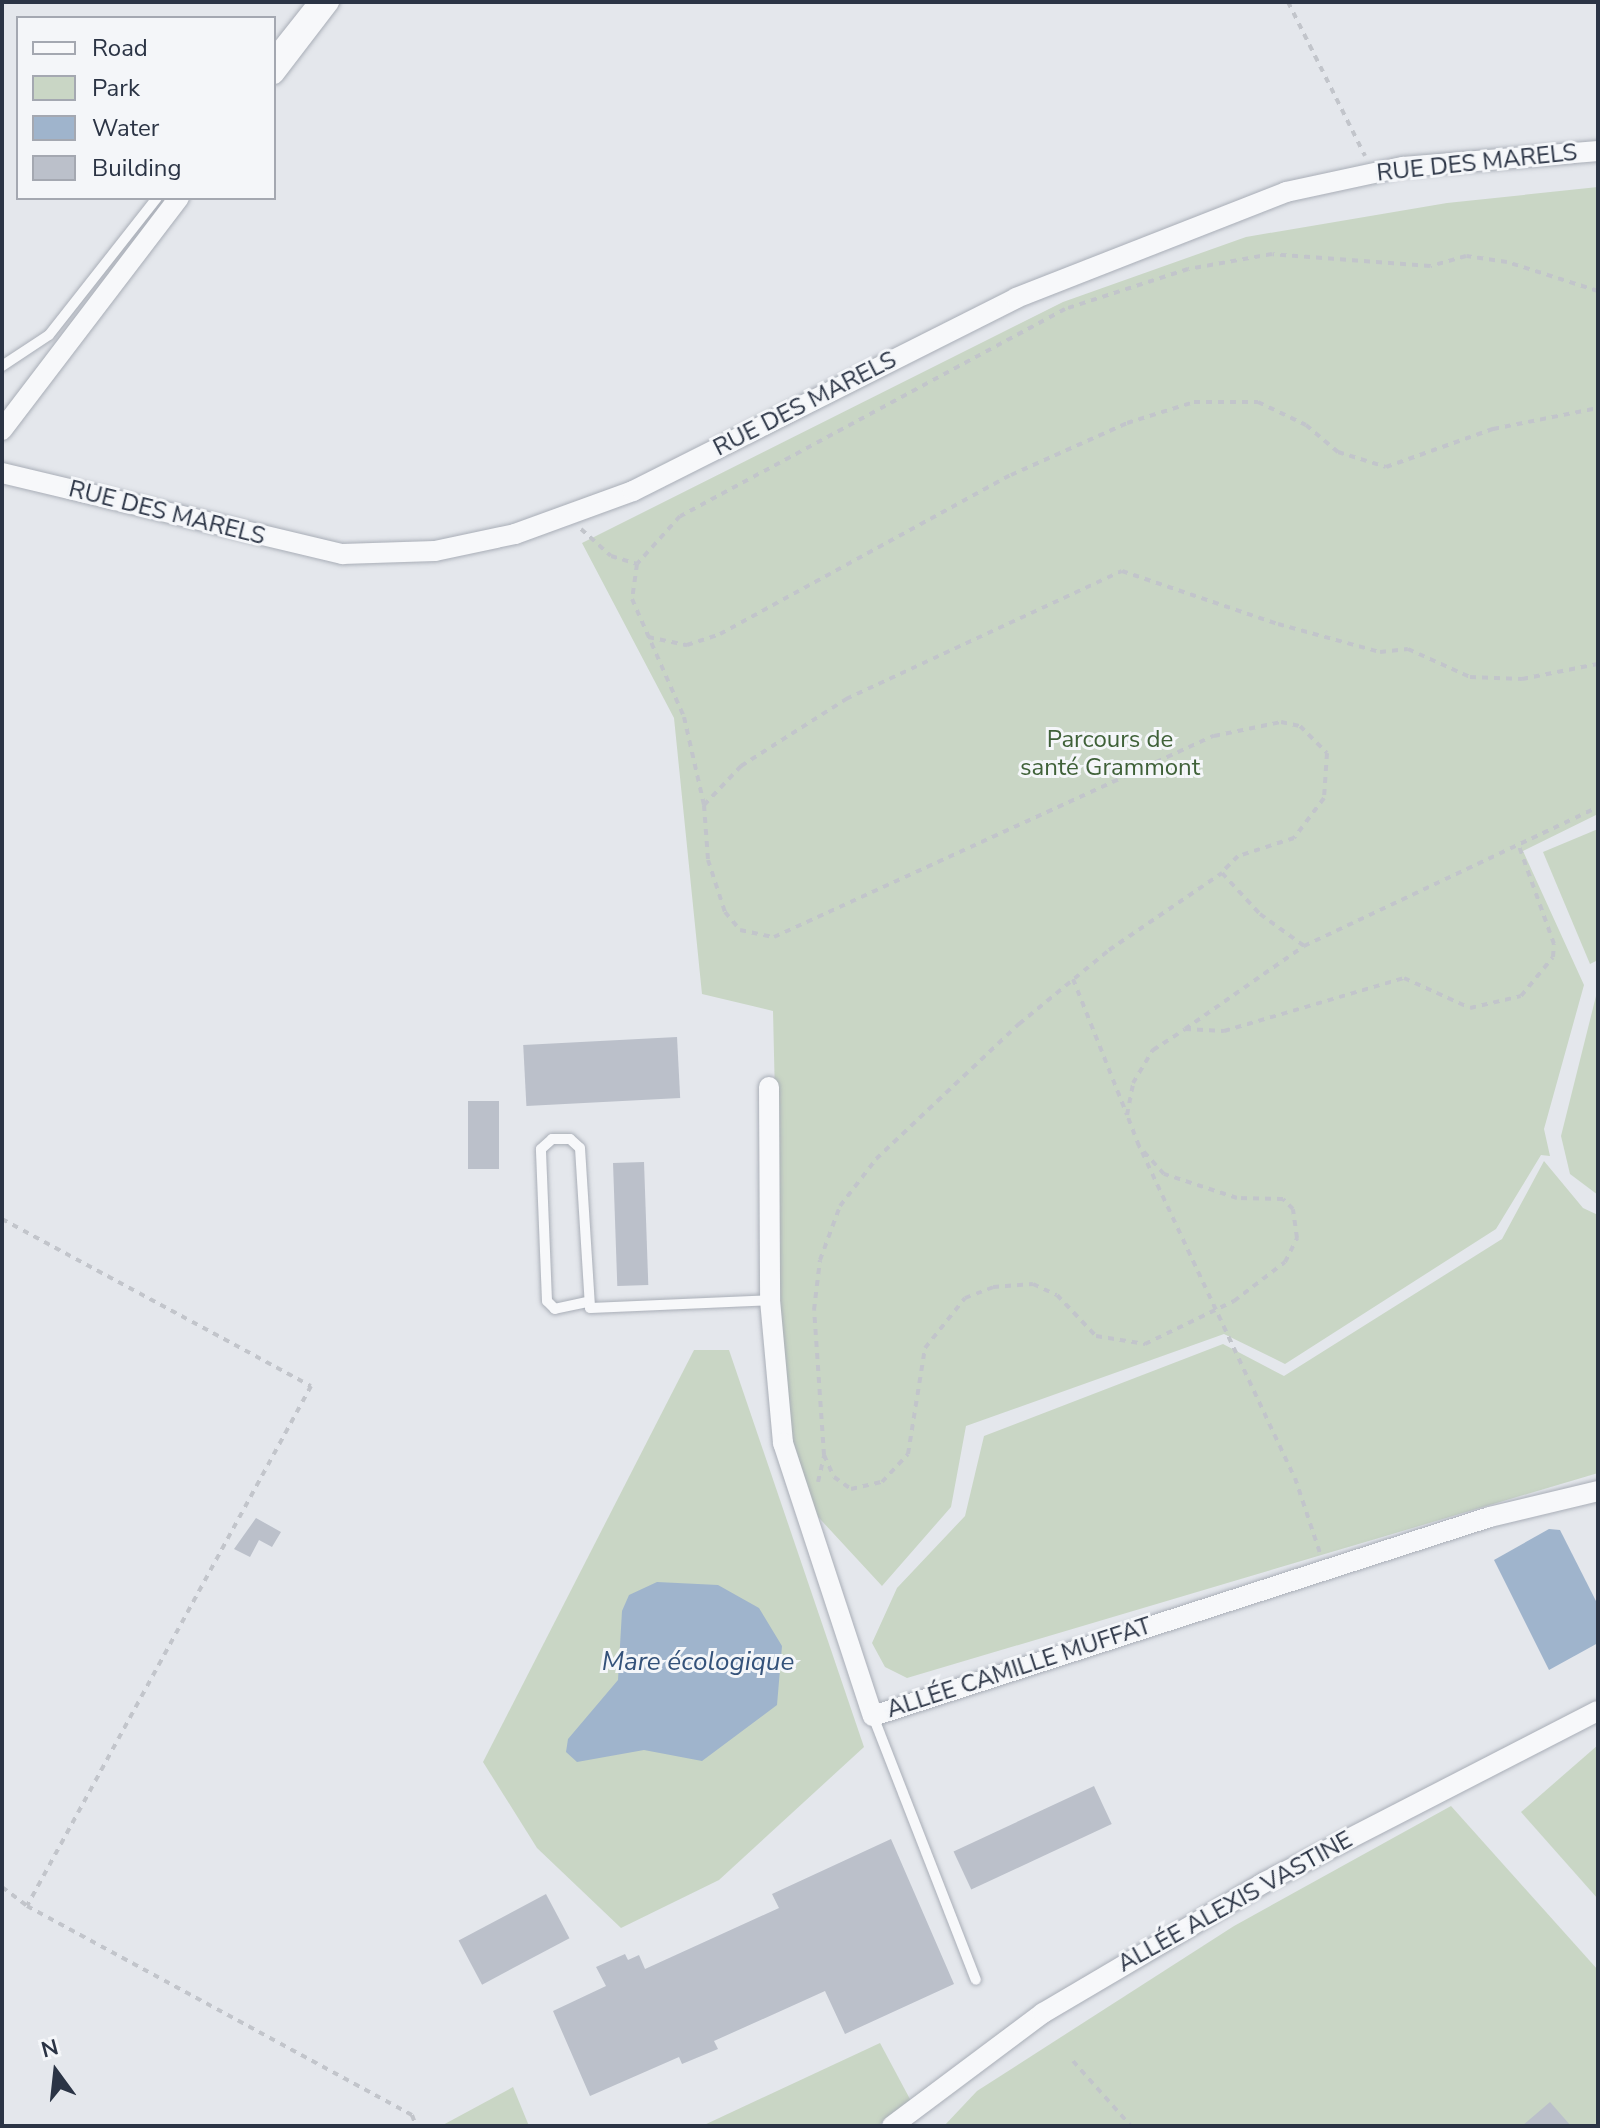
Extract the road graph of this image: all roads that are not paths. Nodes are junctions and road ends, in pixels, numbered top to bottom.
1 (313, 2) edge
2 (329, 2) edge
3 (276, 48) edge
4 (276, 71) edge
5 (1598, 151) edge
6 (155, 200) edge
7 (177, 200) edge
8 (2, 366) edge
9 (2, 430) edge
10 (2, 473) edge
11 (769, 1087) dead end
12 (770, 1300) junction
13 (587, 1302) junction
14 (1598, 1491) edge
15 (1598, 1711) edge
16 (873, 1716) junction
17 (976, 1980) dead end
18 (892, 2126) edge

1 - 3 lane
2 - 4 street
5 - 10 street, RUE DES MARELS
6 - 8 lane
7 - 9 street
11 - 12 street, ALLÉE CAMILLE MUFFAT
12 - 13 lane
12 - 16 street, ALLÉE CAMILLE MUFFAT
13 - 13 lane
14 - 16 street, ALLÉE CAMILLE MUFFAT
15 - 18 street, ALLÉE ALEXIS VASTINE
16 - 17 lane

